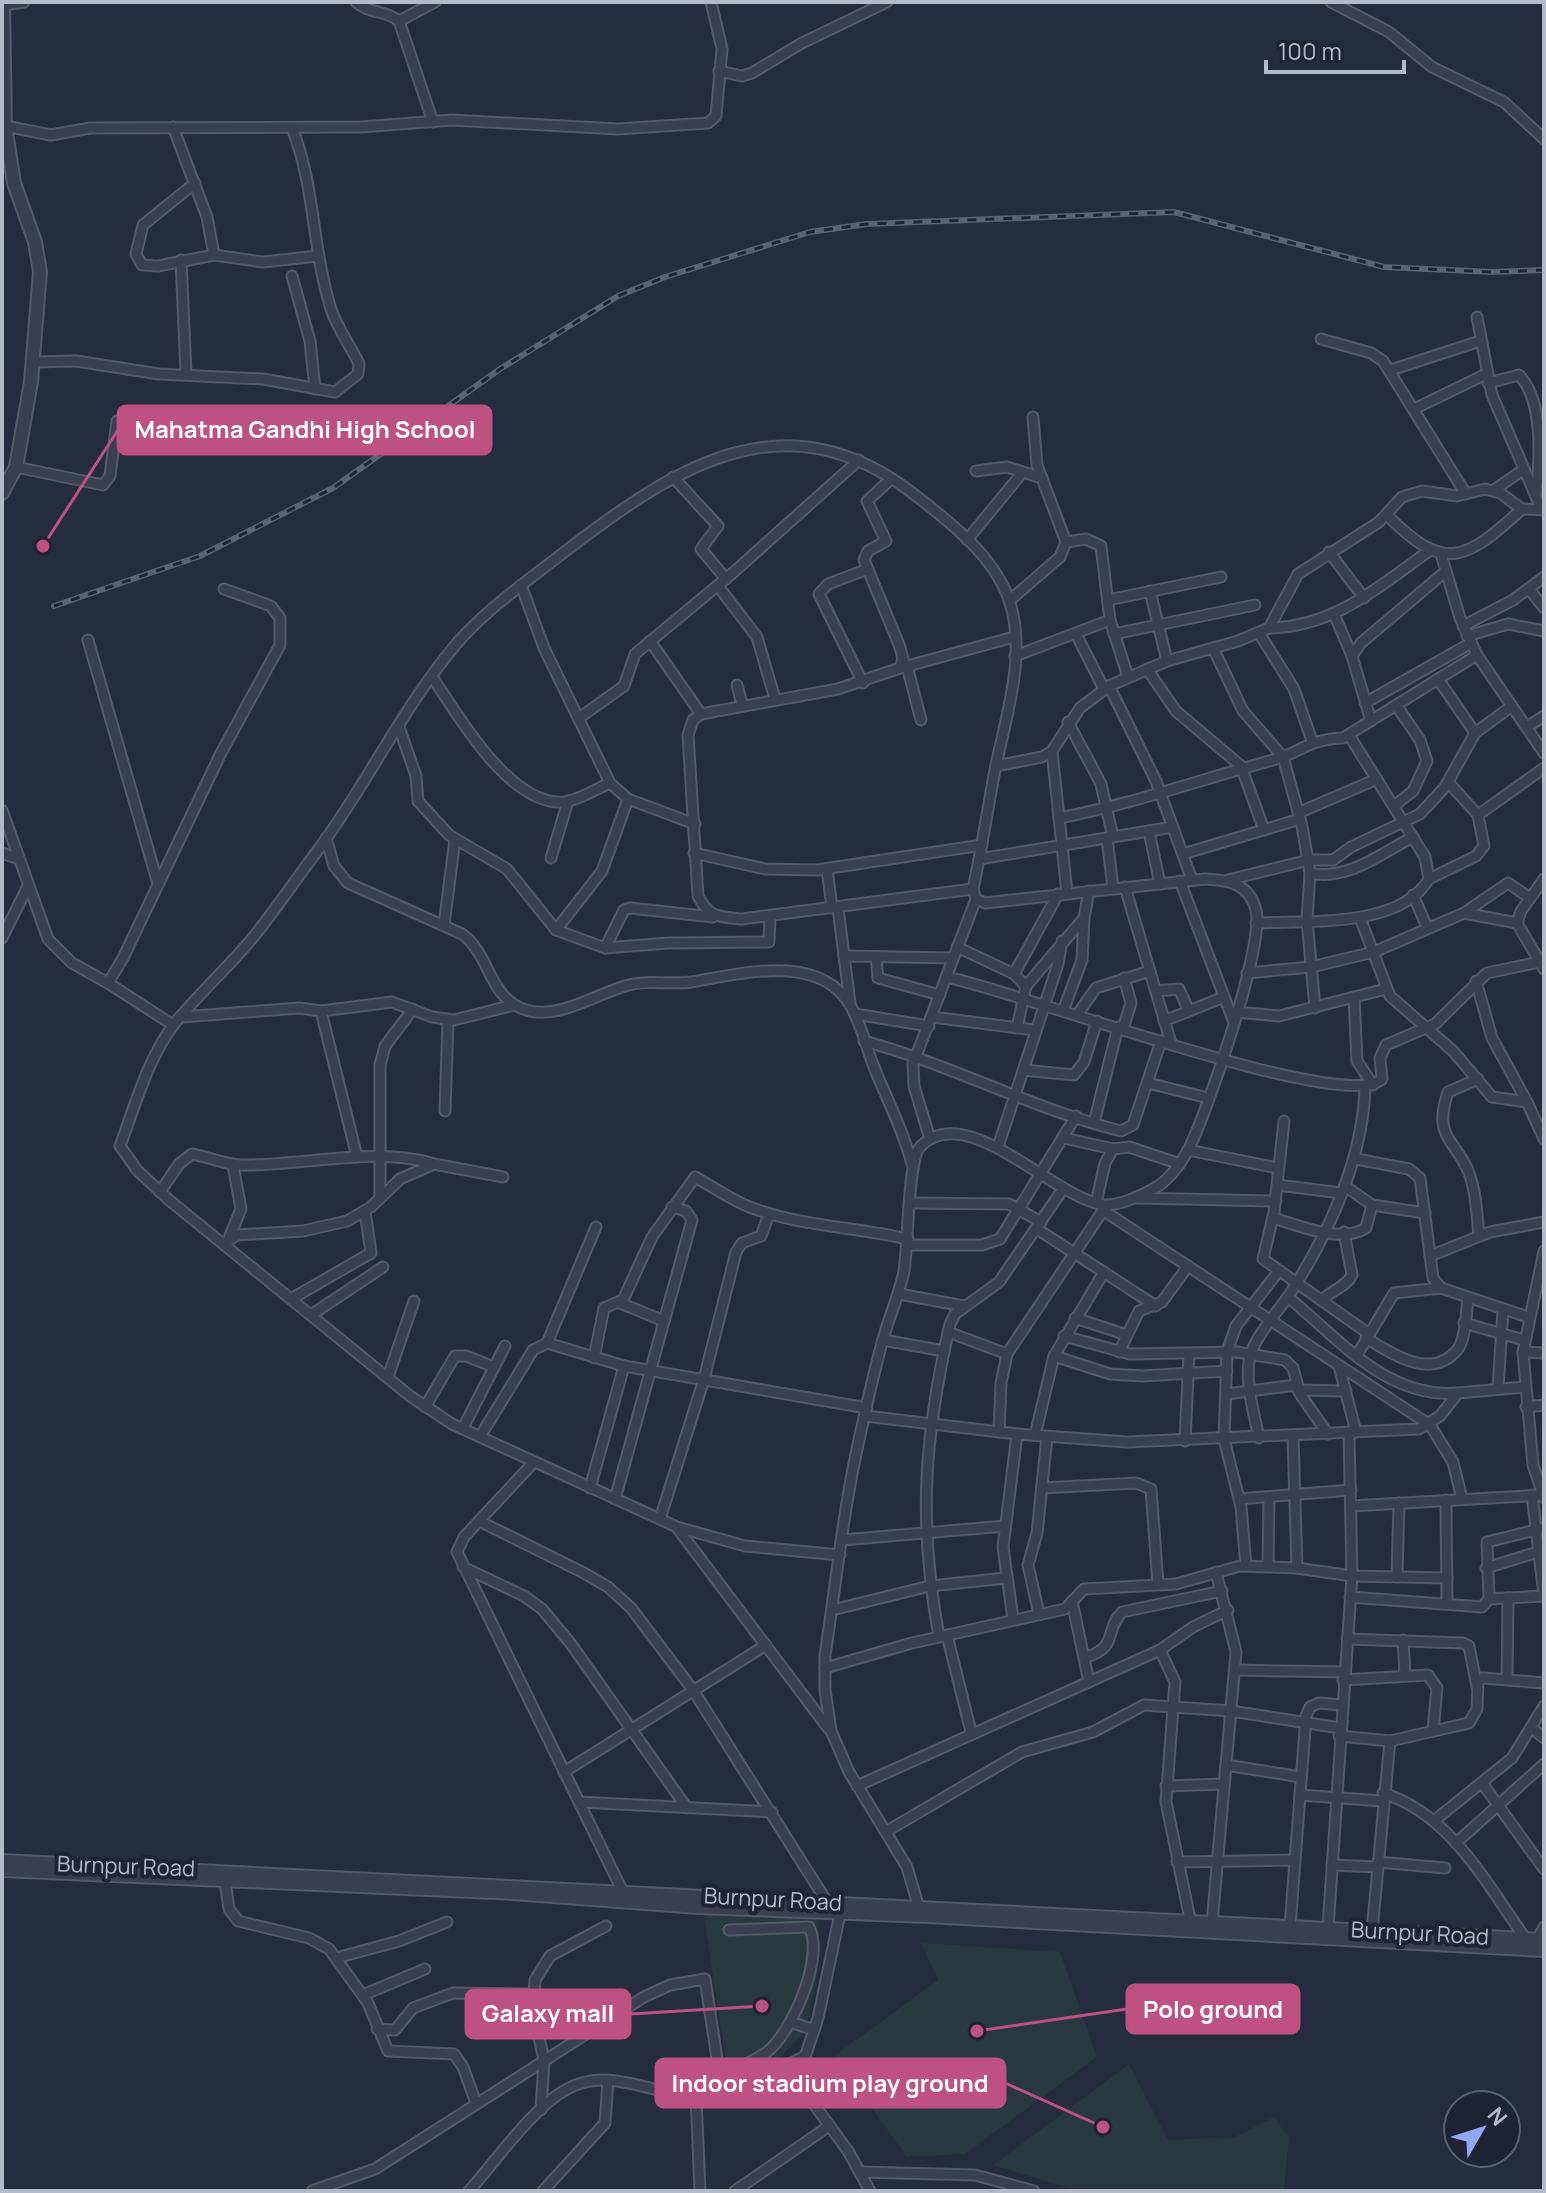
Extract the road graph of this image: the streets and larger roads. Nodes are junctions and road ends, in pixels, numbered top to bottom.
1 (24, 2) edge
2 (356, 2) edge
3 (435, 2) edge
4 (711, 2) edge
5 (887, 2) edge
6 (1331, 2) edge
7 (3, 3) edge
8 (399, 21) junction
9 (3, 25) edge
10 (719, 71) junction
11 (433, 122) junction
12 (5, 126) junction
13 (173, 127) junction
14 (292, 128) junction
15 (1544, 139) edge
16 (7, 167) edge
17 (195, 183) junction
18 (214, 255) junction
19 (318, 256) junction
20 (181, 260) junction
21 (292, 276) dead end
22 (1477, 317) dead end
23 (1321, 339) dead end
24 (1480, 341) junction
25 (33, 362) junction
26 (1391, 370) junction
27 (186, 373) junction
28 (1487, 378) junction
29 (315, 389) junction
30 (1414, 409) junction
31 (1033, 417) dead end
32 (117, 421) dead end
33 (859, 460) junction
34 (16, 467) junction
35 (1523, 470) junction
36 (976, 471) dead end
37 (1022, 473) junction
38 (673, 477) junction
39 (1042, 478) junction
40 (891, 479) junction
41 (1494, 490) junction
42 (2, 493) edge
43 (1466, 494) junction
44 (1536, 497) junction
45 (1522, 509) junction
46 (1542, 509) edge
47 (1387, 515) junction
48 (967, 540) junction
49 (1066, 542) junction
50 (1429, 551) junction
51 (1329, 552) junction
52 (1441, 554) junction
53 (868, 569) junction
54 (1446, 571) junction
55 (1221, 577) dead end
56 (1544, 577) edge
57 (722, 582) junction
58 (521, 585) junction
59 (224, 589) dead end
60 (1529, 589) junction
61 (1150, 591) junction
62 (1364, 598) junction
63 (1108, 600) junction
64 (1009, 601) junction
65 (1255, 605) dead end
66 (1544, 608) edge
67 (1334, 614) junction
68 (1110, 620) junction
69 (1156, 625) junction
70 (1269, 628) junction
71 (1544, 631) edge
72 (1259, 633) junction
73 (1076, 634) junction
74 (1114, 634) junction
75 (1467, 635) junction
76 (1014, 637) junction
77 (88, 640) dead end
78 (650, 641) junction
79 (1213, 648) junction
80 (1477, 655) junction
81 (1015, 656) junction
82 (1352, 656) junction
83 (1167, 661) junction
84 (904, 667) junction
85 (1147, 669) junction
86 (1128, 677) junction
87 (433, 678) junction
88 (1438, 679) junction
89 (863, 683) junction
90 (737, 685) dead end
91 (1106, 688) junction
92 (775, 699) junction
93 (1365, 703) junction
94 (742, 704) junction
95 (1396, 705) junction
96 (1512, 706) junction
97 (701, 714) junction
98 (1544, 716) edge
99 (579, 718) junction
100 (921, 720) dead end
101 (1371, 721) junction
102 (1068, 722) junction
103 (399, 727) junction
104 (1527, 727) junction
105 (1475, 733) junction
106 (1349, 735) junction
107 (1312, 741) junction
108 (1052, 751) junction
109 (1544, 753) edge
110 (1283, 757) junction
111 (996, 766) junction
112 (1241, 766) junction
113 (1544, 768) edge
114 (1377, 779) junction
115 (1448, 782) junction
116 (610, 783) junction
117 (1161, 794) junction
118 (628, 799) junction
119 (568, 801) junction
120 (1394, 806) junction
121 (1107, 809) junction
122 (2, 810) edge
123 (1478, 815) junction
124 (1299, 816) junction
125 (1059, 818) junction
126 (1404, 822) junction
127 (695, 824) junction
128 (1173, 827) junction
129 (1264, 830) junction
130 (1149, 831) junction
131 (1413, 837) junction
132 (326, 838) junction
133 (1110, 838) junction
134 (455, 839) junction
135 (982, 845) junction
136 (1062, 845) junction
137 (2, 853) edge
138 (694, 853) junction
139 (1183, 854) junction
140 (551, 858) dead end
141 (19, 859) junction
142 (979, 859) junction
143 (1309, 860) junction
144 (827, 869) junction
145 (1310, 873) junction
146 (1429, 879) junction
147 (1544, 879) edge
148 (1192, 880) junction
149 (1228, 880) junction
150 (1180, 881) junction
151 (158, 884) junction
152 (1160, 884) junction
153 (28, 886) junction
154 (1125, 887) junction
155 (1113, 888) junction
156 (1089, 891) junction
157 (1062, 893) junction
158 (974, 894) junction
159 (1413, 895) junction
160 (1530, 898) junction
161 (835, 908) junction
162 (1464, 913) junction
163 (770, 916) junction
164 (716, 917) junction
165 (1084, 918) junction
166 (1360, 918) junction
167 (1307, 920) junction
168 (1256, 923) junction
169 (1517, 923) junction
170 (444, 925) junction
171 (1427, 927) junction
172 (556, 930) junction
173 (2, 938) edge
174 (1062, 941) junction
175 (957, 947) junction
176 (605, 948) junction
177 (1374, 952) junction
178 (844, 956) junction
179 (876, 957) junction
180 (953, 958) junction
181 (1542, 966) edge
182 (1311, 967) junction
183 (1150, 971) junction
184 (1247, 973) junction
185 (1014, 974) junction
186 (946, 977) junction
187 (1124, 978) junction
188 (1476, 981) junction
189 (108, 983) junction
190 (1026, 986) junction
191 (1386, 989) junction
192 (1156, 991) junction
193 (940, 995) junction
194 (1480, 995) junction
195 (1224, 997) junction
196 (1354, 997) junction
197 (1466, 997) junction
198 (1025, 999) junction
199 (1042, 1004) junction
200 (514, 1005) junction
201 (1315, 1008) junction
202 (413, 1009) junction
203 (853, 1010) junction
204 (321, 1011) junction
205 (1063, 1011) junction
206 (1189, 1011) junction
207 (1077, 1015) junction
208 (182, 1017) junction
209 (1234, 1017) junction
210 (448, 1020) junction
211 (931, 1021) junction
212 (1097, 1021) junction
213 (1164, 1021) junction
214 (173, 1025) junction
215 (1017, 1028) junction
216 (1120, 1028) junction
217 (1427, 1029) junction
218 (1035, 1030) junction
219 (864, 1041) junction
220 (1166, 1042) junction
221 (917, 1055) junction
222 (1221, 1059) junction
223 (1023, 1070) junction
224 (1478, 1079) junction
225 (1148, 1083) junction
226 (1369, 1086) junction
227 (1016, 1095) junction
228 (1208, 1098) junction
229 (1527, 1102) junction
230 (445, 1111) dead end
231 (1076, 1116) junction
232 (1284, 1121) dead end
233 (1094, 1123) junction
234 (1064, 1138) junction
235 (930, 1139) junction
236 (1544, 1139) edge
237 (998, 1147) junction
238 (1113, 1149) junction
239 (1188, 1150) junction
240 (380, 1156) junction
241 (357, 1157) junction
242 (1356, 1159) junction
243 (434, 1164) junction
244 (912, 1164) junction
245 (1180, 1164) junction
246 (233, 1165) junction
247 (1278, 1168) junction
248 (1042, 1176) junction
249 (503, 1177) dead end
250 (1278, 1185) junction
251 (1063, 1189) junction
252 (1343, 1190) junction
253 (160, 1192) junction
254 (380, 1198) junction
255 (1133, 1198) junction
256 (1276, 1201) junction
257 (912, 1203) junction
258 (1372, 1205) junction
259 (1102, 1206) junction
260 (672, 1207) junction
261 (1022, 1209) junction
262 (365, 1211) junction
263 (1425, 1213) junction
264 (769, 1214) junction
265 (1273, 1218) junction
266 (1544, 1222) edge
267 (1039, 1226) junction
268 (596, 1227) dead end
269 (1323, 1232) junction
270 (1344, 1232) junction
271 (1479, 1236) junction
272 (226, 1241) junction
273 (908, 1242) junction
274 (1544, 1251) edge
275 (1076, 1254) junction
276 (1430, 1256) junction
277 (1542, 1264) edge
278 (1188, 1266) junction
279 (383, 1267) dead end
280 (1104, 1272) junction
281 (1278, 1272) junction
282 (1298, 1282) junction
283 (1441, 1288) junction
284 (899, 1294) junction
285 (1288, 1297) junction
286 (291, 1299) junction
287 (1468, 1299) junction
288 (1322, 1300) junction
289 (414, 1301) dead end
290 (620, 1303) junction
291 (964, 1306) junction
292 (1156, 1306) junction
293 (1252, 1309) junction
294 (1503, 1310) junction
295 (311, 1315) junction
296 (1528, 1317) junction
297 (1075, 1318) junction
298 (664, 1321) junction
299 (1272, 1322) junction
300 (1464, 1323) junction
301 (948, 1332) junction
302 (1127, 1335) junction
303 (1064, 1336) junction
304 (1368, 1336) junction
305 (1501, 1336) junction
306 (883, 1340) junction
307 (1524, 1340) junction
308 (547, 1343) junction
309 (505, 1346) dead end
310 (944, 1351) junction
311 (1119, 1352) junction
312 (1227, 1352) junction
313 (1523, 1352) junction
314 (1251, 1353) junction
315 (1544, 1353) edge
316 (1007, 1354) junction
317 (1189, 1355) junction
318 (1357, 1355) junction
319 (1054, 1356) junction
320 (594, 1358) junction
321 (624, 1366) junction
322 (1339, 1366) junction
323 (494, 1367) junction
324 (650, 1369) junction
325 (1227, 1371) junction
326 (1188, 1372) junction
327 (388, 1377) junction
328 (704, 1379) junction
329 (1525, 1387) junction
330 (1297, 1388) junction
331 (1498, 1388) junction
332 (1251, 1391) junction
333 (1346, 1391) junction
334 (1458, 1393) junction
335 (1226, 1394) junction
336 (1544, 1405) edge
337 (425, 1407) junction
338 (1526, 1407) junction
339 (866, 1412) junction
340 (930, 1424) junction
341 (1430, 1425) junction
342 (463, 1428) junction
343 (999, 1432) junction
344 (1353, 1432) junction
345 (1017, 1434) junction
346 (1328, 1434) junction
347 (481, 1435) junction
348 (1035, 1435) junction
349 (1293, 1436) junction
350 (1047, 1437) junction
351 (1259, 1438) junction
352 (1224, 1439) junction
353 (1185, 1441) junction
354 (534, 1462) junction
355 (590, 1488) junction
356 (1042, 1488) junction
357 (1351, 1490) junction
358 (1295, 1495) junction
359 (1539, 1496) edge
360 (1269, 1497) junction
361 (615, 1499) junction
362 (1239, 1499) junction
363 (1462, 1499) junction
364 (1446, 1500) junction
365 (1399, 1503) junction
366 (1351, 1506) junction
367 (660, 1519) junction
368 (479, 1521) junction
369 (1005, 1526) junction
370 (677, 1527) junction
371 (1540, 1529) edge
372 (925, 1531) junction
373 (843, 1540) junction
374 (1541, 1551) edge
375 (840, 1555) junction
376 (1246, 1566) junction
377 (1268, 1566) junction
378 (463, 1567) junction
379 (1297, 1568) junction
380 (1486, 1568) junction
381 (1216, 1572) junction
382 (1352, 1576) junction
383 (1397, 1577) junction
384 (1006, 1578) junction
385 (1447, 1578) junction
386 (1158, 1584) junction
387 (930, 1586) junction
388 (1222, 1591) junction
389 (1544, 1595) edge
390 (1350, 1597) junction
391 (1508, 1598) junction
392 (1489, 1599) junction
393 (1072, 1601) junction
394 (1447, 1604) junction
395 (832, 1610) junction
396 (1228, 1610) junction
397 (1039, 1614) junction
398 (1013, 1619) junction
399 (943, 1636) junction
400 (1347, 1639) junction
401 (1403, 1640) junction
402 (766, 1645) junction
403 (1160, 1650) junction
404 (1084, 1658) junction
405 (825, 1668) junction
406 (1235, 1670) junction
407 (1405, 1675) junction
408 (1344, 1676) junction
409 (1507, 1679) junction
410 (1089, 1682) junction
411 (1544, 1683) edge
412 (1477, 1687) junction
413 (693, 1690) junction
414 (1341, 1705) junction
415 (1173, 1706) junction
416 (1544, 1706) edge
417 (1231, 1711) junction
418 (1306, 1725) junction
419 (1533, 1729) junction
420 (633, 1730) junction
421 (831, 1731) junction
422 (1433, 1731) junction
423 (971, 1732) junction
424 (1339, 1732) junction
425 (1544, 1738) edge
426 (1390, 1741) junction
427 (1544, 1764) edge
428 (1226, 1765) junction
429 (564, 1772) junction
430 (1301, 1777) junction
431 (1482, 1783) junction
432 (1224, 1784) junction
433 (857, 1786) junction
434 (1166, 1786) junction
435 (1300, 1795) junction
436 (1336, 1797) junction
437 (1383, 1797) junction
438 (579, 1802) junction
439 (1499, 1807) junction
440 (687, 1808) junction
441 (772, 1812) junction
442 (1435, 1820) junction
443 (887, 1831) junction
444 (1456, 1843) junction
445 (1295, 1860) junction
446 (2, 1861) edge
447 (1218, 1861) junction
448 (1177, 1862) junction
449 (1378, 1864) junction
450 (1332, 1865) junction
451 (1445, 1868) dead end
452 (1544, 1869) edge
453 (2, 1870) edge
454 (225, 1881) junction
455 (622, 1890) junction
456 (827, 1902) junction
457 (918, 1905) junction
458 (842, 1907) junction
459 (1088, 1921) junction
460 (447, 1922) dead end
461 (1212, 1923) junction
462 (606, 1926) dead end
463 (1191, 1926) junction
464 (1290, 1927) junction
465 (1544, 1927) edge
466 (1328, 1928) junction
467 (729, 1930) dead end
468 (1372, 1931) junction
469 (1538, 1942) edge
470 (336, 1958) junction
471 (425, 1969) dead end
472 (532, 1994) junction
473 (363, 1995) junction
474 (790, 2022) junction
475 (377, 2029) junction
476 (814, 2030) junction
477 (803, 2057) junction
478 (544, 2060) junction
479 (744, 2065) dead end
480 (608, 2080) junction
481 (722, 2092) junction
482 (696, 2096) junction
483 (476, 2103) junction
484 (541, 2110) junction
485 (829, 2126) junction
486 (861, 2172) junction
487 (867, 2190) edge
488 (312, 2191) edge
489 (469, 2191) edge
490 (543, 2191) edge
491 (700, 2191) edge
492 (735, 2191) edge
493 (1033, 2191) edge

1 - 7 street
2 - 8 street
3 - 8 street
4 - 10 street
5 - 10 street
6 - 15 street
7 - 9 street
8 - 11 street
9 - 12 street
10 - 11 street
11 - 14 street
12 - 13 street
12 - 16 street
13 - 14 street
13 - 17 street
14 - 19 street
16 - 25 street
17 - 18 street
17 - 20 street
18 - 19 street
18 - 20 street
19 - 29 street
20 - 27 street
21 - 29 street
22 - 24 street
23 - 26 street
24 - 26 street
24 - 28 street
25 - 27 street
25 - 34 street
26 - 30 street
27 - 29 street
28 - 30 street
28 - 35 street
28 - 44 street
30 - 43 street
31 - 39 street
32 - 34 street
33 - 38 street
33 - 40 street
33 - 57 street
34 - 42 street
35 - 41 street
35 - 44 street
36 - 37 street
37 - 39 street
37 - 48 street
38 - 57 street
38 - 58 street
39 - 49 street
40 - 48 street
40 - 53 street
41 - 43 street
41 - 45 street
43 - 47 street
44 - 46 street
45 - 46 street
45 - 52 street
47 - 50 street
47 - 51 street
48 - 64 street
49 - 63 street
49 - 64 street
50 - 52 street
50 - 62 street
51 - 62 street
51 - 70 street
52 - 54 street
53 - 84 street
53 - 89 street
54 - 75 street
54 - 82 street
55 - 61 street
56 - 60 street
57 - 78 street
57 - 92 street
58 - 87 street
58 - 99 street
59 - 151 street
60 - 66 street
60 - 75 street
61 - 63 street
61 - 69 street
62 - 67 street
63 - 68 street
64 - 76 street
65 - 69 street
67 - 70 street
67 - 82 street
68 - 73 street
68 - 74 street
69 - 74 street
69 - 83 street
70 - 72 street
71 - 75 street
72 - 79 street
72 - 107 street
73 - 81 street
73 - 91 street
74 - 86 street
75 - 80 street
75 - 93 street
76 - 81 street
76 - 84 street
77 - 151 street
78 - 97 street
78 - 99 street
79 - 83 street
79 - 110 street
80 - 88 street
80 - 96 street
81 - 111 street
82 - 93 street
83 - 85 street
84 - 89 street
84 - 100 street
85 - 86 street
85 - 112 street
86 - 91 street
87 - 103 street
87 - 119 street
88 - 95 street
88 - 105 street
89 - 92 street
90 - 94 street
91 - 102 street
91 - 117 street
92 - 94 street
93 - 101 street
94 - 97 street
95 - 101 street
95 - 120 street
96 - 104 street
96 - 105 street
97 - 127 street
98 - 104 street
99 - 116 street
101 - 106 street
102 - 108 street
102 - 121 street
103 - 132 street
103 - 134 street
104 - 109 street
105 - 115 street
106 - 107 street
106 - 114 street
107 - 110 street
108 - 111 street
108 - 125 street
110 - 112 street
110 - 124 street
111 - 135 street
112 - 117 street
112 - 129 street
113 - 123 street
114 - 120 street
114 - 124 street
115 - 123 street
115 - 126 street
116 - 118 street
116 - 119 street
117 - 121 street
117 - 128 street
118 - 127 street
118 - 172 street
119 - 140 street
120 - 126 street
121 - 125 street
121 - 133 street
122 - 141 street
123 - 146 street
124 - 129 street
124 - 143 street
125 - 136 street
126 - 131 street
126 - 143 street
127 - 138 street
128 - 130 street
128 - 139 street
129 - 139 street
130 - 133 street
130 - 152 street
131 - 145 street
131 - 146 street
132 - 170 street
132 - 208 street
133 - 136 street
133 - 155 street
134 - 170 street
134 - 172 street
135 - 142 street
135 - 144 street
136 - 142 street
136 - 157 street
137 - 141 street
138 - 144 street
138 - 164 street
139 - 148 street
141 - 153 street
142 - 158 street
143 - 145 street
143 - 149 street
144 - 161 street
145 - 167 street
146 - 159 street
147 - 160 street
148 - 149 street
148 - 150 street
149 - 168 street
150 - 152 street
150 - 195 street
151 - 189 street
152 - 154 street
153 - 173 street
153 - 189 street
154 - 155 street
154 - 183 street
155 - 156 street
156 - 157 street
156 - 165 street
157 - 158 street
157 - 185 street
158 - 161 street
158 - 175 street
159 - 166 street
159 - 171 street
160 - 162 street
160 - 169 street
161 - 163 street
161 - 178 street
162 - 169 street
162 - 171 street
163 - 164 street
163 - 176 street
164 - 176 street
165 - 174 street
165 - 205 street
166 - 167 street
166 - 177 street
167 - 168 street
167 - 182 street
168 - 184 street
169 - 181 street
170 - 200 street
171 - 177 street
172 - 176 street
174 - 190 street
174 - 199 street
175 - 180 street
175 - 185 street
177 - 182 street
177 - 191 street
178 - 179 street
178 - 203 street
179 - 180 street
179 - 193 street
180 - 186 street
181 - 188 street
182 - 184 street
182 - 201 street
183 - 187 street
183 - 192 street
184 - 209 street
185 - 190 street
186 - 193 street
186 - 198 street
187 - 207 street
187 - 216 street
188 - 194 street
188 - 197 street
189 - 214 street
190 - 198 street
191 - 196 street
191 - 217 street
192 - 206 street
192 - 213 street
193 - 211 street
194 - 197 street
194 - 229 street
195 - 206 street
195 - 209 street
196 - 201 street
196 - 226 street
197 - 217 street
198 - 199 street
198 - 215 street
199 - 205 street
199 - 218 street
200 - 203 street
200 - 210 street
201 - 209 street
202 - 204 street
202 - 210 street
202 - 240 street
203 - 211 street
203 - 219 street
204 - 208 street
204 - 241 street
205 - 207 street
206 - 213 street
207 - 212 street
208 - 214 street
209 - 222 street
210 - 230 street
211 - 215 street
211 - 221 street
212 - 216 street
212 - 223 street
213 - 220 street
214 - 253 street
215 - 218 street
216 - 220 street
216 - 233 street
217 - 224 street
217 - 226 street
218 - 223 street
219 - 221 street
219 - 244 street
220 - 222 street
220 - 225 street
221 - 227 street
221 - 235 street
222 - 226 street
222 - 228 street
223 - 227 street
224 - 229 street
224 - 271 street
225 - 228 street
225 - 233 street
226 - 242 street
227 - 231 street
227 - 237 street
228 - 239 street
229 - 236 street
231 - 233 street
231 - 234 street
232 - 247 street
234 - 238 street
234 - 248 street
235 - 237 street
235 - 244 street
237 - 248 street
238 - 245 street
238 - 259 street
239 - 245 street
239 - 247 street
240 - 241 street
240 - 243 street
240 - 254 street
241 - 246 street
242 - 252 street
242 - 263 street
243 - 249 street
243 - 254 street
244 - 257 street
245 - 255 street
246 - 253 street
246 - 272 street
247 - 250 street
248 - 251 street
248 - 261 street
250 - 252 street
250 - 256 street
251 - 259 street
251 - 267 street
252 - 258 street
252 - 269 street
253 - 272 street
254 - 262 street
255 - 256 street
255 - 259 street
256 - 265 street
257 - 261 street
257 - 273 street
258 - 263 street
258 - 270 street
259 - 275 street
259 - 278 street
260 - 264 street
260 - 290 street
260 - 298 street
261 - 267 street
261 - 273 street
262 - 272 street
262 - 286 street
263 - 276 street
264 - 273 street
264 - 328 street
265 - 269 street
265 - 281 street
266 - 271 street
267 - 275 street
267 - 291 street
268 - 308 street
269 - 270 street
269 - 282 street
270 - 288 street
271 - 276 street
272 - 286 street
273 - 284 street
274 - 277 street
275 - 280 street
275 - 316 street
276 - 283 street
277 - 296 street
278 - 292 street
278 - 293 street
279 - 295 street
280 - 292 street
280 - 297 street
281 - 282 street
281 - 293 street
282 - 285 street
282 - 288 street
283 - 287 street
283 - 304 street
284 - 291 street
284 - 306 street
285 - 299 street
285 - 318 street
286 - 295 street
287 - 294 street
287 - 300 street
288 - 304 street
289 - 327 street
290 - 298 street
290 - 320 street
291 - 301 street
292 - 302 street
293 - 299 street
293 - 312 street
294 - 296 street
294 - 305 street
295 - 327 street
296 - 307 street
297 - 302 street
297 - 303 street
298 - 324 street
299 - 314 street
299 - 322 street
300 - 304 street
300 - 305 street
301 - 310 street
301 - 316 street
302 - 311 street
303 - 311 street
303 - 319 street
304 - 318 street
305 - 307 street
305 - 331 street
306 - 310 street
306 - 339 street
307 - 313 street
308 - 320 street
308 - 347 street
309 - 323 street
310 - 340 street
311 - 317 street
312 - 314 street
312 - 317 street
312 - 325 street
313 - 315 street
313 - 329 street
314 - 330 street
314 - 332 street
316 - 343 street
317 - 326 street
318 - 334 street
319 - 326 street
319 - 348 street
320 - 321 street
321 - 324 street
321 - 355 street
322 - 333 street
322 - 341 street
323 - 337 street
323 - 342 street
324 - 328 street
324 - 361 street
325 - 326 street
325 - 335 street
326 - 353 street
327 - 337 street
328 - 339 street
328 - 367 street
329 - 331 street
329 - 338 street
330 - 332 street
330 - 333 street
330 - 346 street
331 - 334 street
332 - 335 street
332 - 351 street
333 - 344 street
334 - 341 street
335 - 352 street
336 - 338 street
337 - 342 street
338 - 359 street
339 - 340 street
339 - 373 street
340 - 343 street
340 - 372 street
341 - 344 street
341 - 363 street
342 - 347 street
343 - 345 street
344 - 346 street
344 - 357 street
345 - 348 street
345 - 369 street
346 - 349 street
347 - 354 street
348 - 350 street
349 - 351 street
349 - 358 street
350 - 353 street
350 - 356 street
351 - 352 street
352 - 353 street
352 - 362 street
354 - 355 street
354 - 368 street
355 - 361 street
356 - 386 street
356 - 397 street
357 - 358 street
357 - 366 street
358 - 360 street
358 - 379 street
359 - 363 street
359 - 371 street
360 - 362 street
360 - 377 street
361 - 367 street
362 - 376 street
363 - 364 street
364 - 365 street
364 - 385 street
365 - 366 street
365 - 383 street
366 - 382 street
367 - 370 street
368 - 378 street
368 - 413 street
369 - 372 street
369 - 384 street
370 - 375 street
370 - 402 street
371 - 374 street
371 - 380 street
372 - 373 street
372 - 387 street
373 - 375 street
374 - 380 street
374 - 389 street
375 - 395 street
376 - 377 street
376 - 381 street
377 - 379 street
378 - 420 street
378 - 429 street
379 - 382 street
380 - 392 street
381 - 386 street
381 - 388 street
382 - 383 street
382 - 390 street
383 - 385 street
384 - 387 street
384 - 398 street
385 - 394 street
386 - 393 street
387 - 395 street
387 - 399 street
388 - 396 street
388 - 404 street
389 - 391 street
390 - 394 street
390 - 400 street
391 - 392 street
391 - 409 street
392 - 394 street
393 - 397 street
393 - 404 street
395 - 405 street
396 - 403 street
396 - 406 street
397 - 398 street
398 - 399 street
399 - 405 street
399 - 423 street
400 - 401 street
400 - 408 street
401 - 407 street
401 - 412 street
402 - 413 street
402 - 421 street
403 - 410 street
403 - 415 street
404 - 410 street
405 - 421 street
406 - 408 street
406 - 417 street
407 - 408 street
407 - 422 street
408 - 414 street
409 - 411 street
409 - 412 street
410 - 423 street
412 - 422 street
413 - 420 street
413 - 441 street
414 - 418 street
414 - 424 street
415 - 417 street
415 - 434 street
415 - 443 street
416 - 419 street
417 - 418 street
417 - 428 street
418 - 424 street
418 - 430 street
419 - 425 street
419 - 431 street
420 - 429 street
420 - 440 street
421 - 433 street
422 - 426 street
423 - 433 street
424 - 426 street
424 - 436 street
426 - 437 street
427 - 439 street
428 - 430 street
428 - 432 street
429 - 438 street
430 - 435 street
431 - 439 street
431 - 442 street
432 - 434 street
432 - 447 street
433 - 443 street
434 - 448 street
435 - 436 street
435 - 445 street
436 - 437 street
436 - 450 street
437 - 442 street
437 - 449 street
438 - 440 street
438 - 455 street
439 - 444 street
439 - 452 street
440 - 441 street
441 - 456 street
442 - 444 street
443 - 457 street
444 - 469 street
445 - 447 street
445 - 464 street
446 - 455 street, Burnpur Road
447 - 448 street
447 - 461 street
448 - 463 street
449 - 450 street
449 - 451 street
449 - 468 street
450 - 466 street
453 - 454 street
454 - 458 street
454 - 470 street
455 - 456 street, Burnpur Road
456 - 458 street, Burnpur Road
457 - 458 street, Burnpur Road
457 - 459 street, Burnpur Road
458 - 459 street
458 - 476 street
459 - 463 street
460 - 470 street
461 - 463 street, Burnpur Road
461 - 464 street, Burnpur Road
462 - 472 street
463 - 469 street
464 - 466 street, Burnpur Road
465 - 469 street
466 - 468 street, Burnpur Road
467 - 474 street
468 - 469 street, Burnpur Road
470 - 473 street
471 - 473 street
472 - 475 street
472 - 478 street
473 - 475 street
474 - 476 street
474 - 479 street
475 - 483 street
476 - 477 street
477 - 481 street
477 - 485 street
478 - 481 street
478 - 483 street
478 - 484 street
480 - 482 street
480 - 484 street
480 - 490 street
481 - 482 street
482 - 491 street
483 - 488 street
484 - 489 street
485 - 486 street
485 - 492 street
486 - 487 street
486 - 493 street

